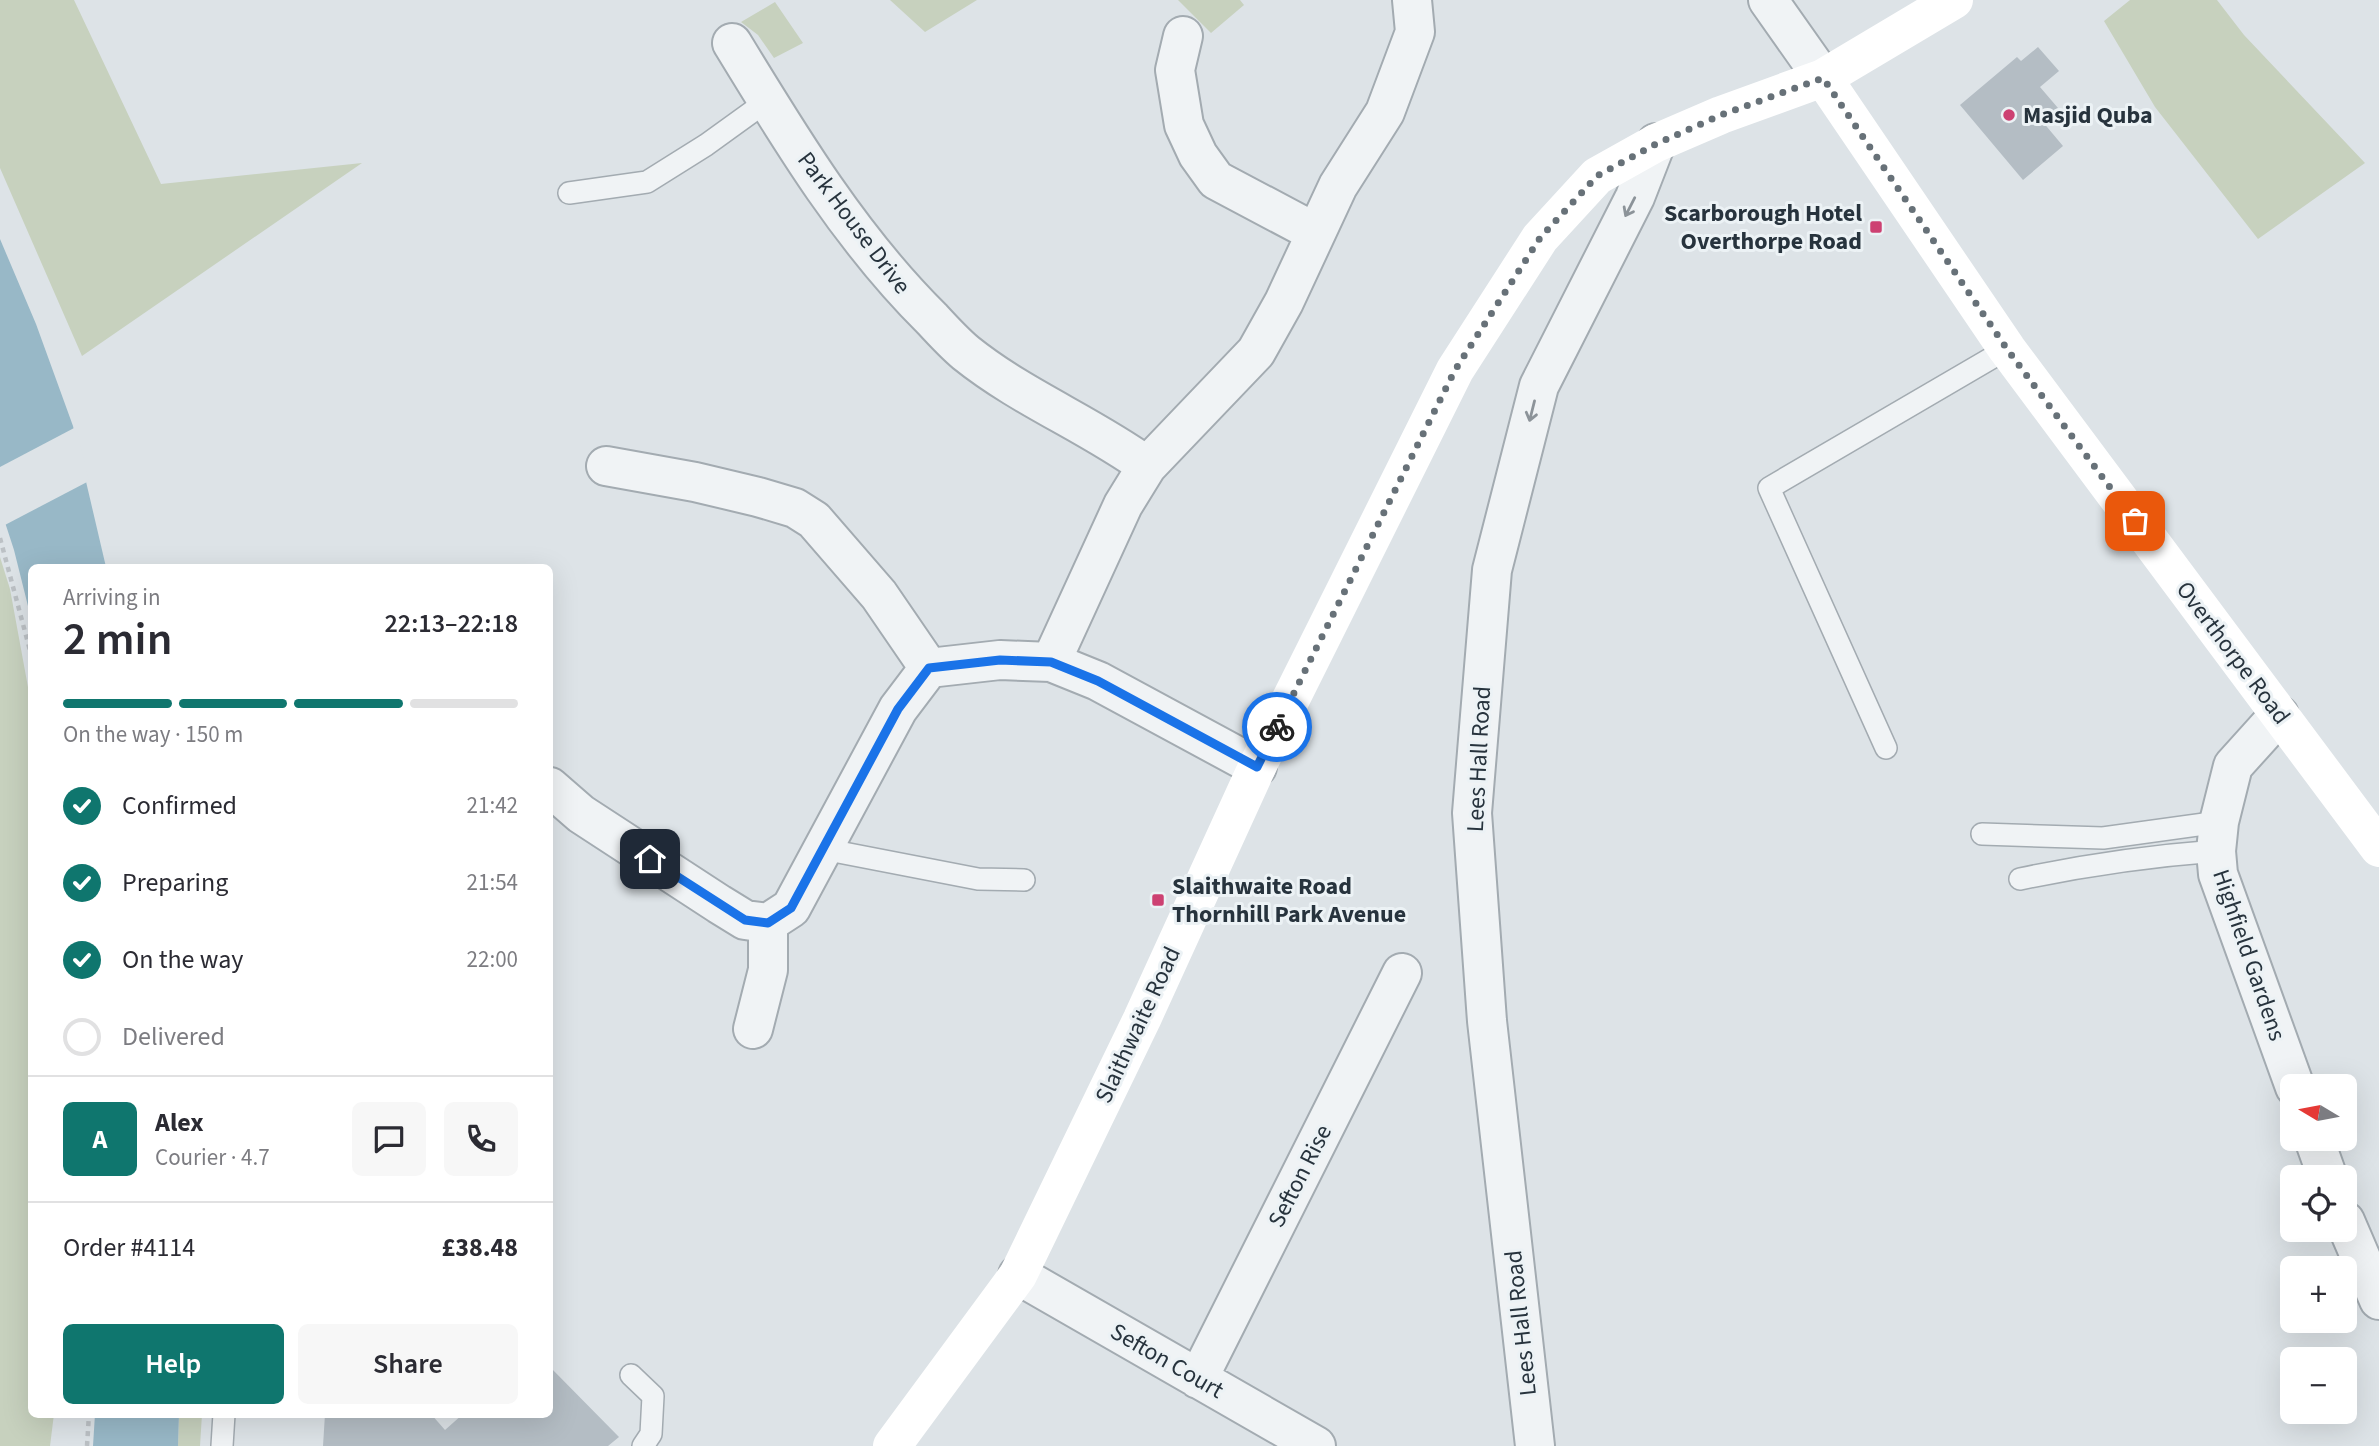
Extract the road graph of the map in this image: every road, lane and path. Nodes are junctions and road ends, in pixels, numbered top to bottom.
1 (1412, 0) edge
2 (1768, 0) edge
3 (1954, 0) edge
4 (1184, 36) dead end
5 (732, 43) dead end
6 (1823, 78) junction
7 (767, 101) junction
8 (1656, 144) junction
9 (569, 193) dead end
10 (1316, 233) junction
11 (2007, 349) junction
12 (606, 466) dead end
13 (1147, 466) junction
14 (0, 538) edge
15 (28, 643) edge
16 (1051, 662) junction
17 (929, 668) junction
18 (2279, 715) junction
19 (1886, 748) dead end
20 (1257, 767) junction
21 (553, 790) edge
22 (1982, 834) dead end
23 (2217, 836) junction
24 (2379, 848) edge
25 (823, 849) junction
26 (2020, 879) dead end
27 (1024, 880) dead end
28 (768, 923) junction
29 (1402, 973) dead end
30 (753, 1029) dead end
31 (2290, 1074) edge
32 (2354, 1242) edge
33 (1018, 1275) junction
34 (2379, 1300) edge
35 (631, 1375) dead end
36 (1198, 1379) junction
37 (89, 1418) edge
38 (224, 1418) edge
39 (87, 1446) edge
40 (222, 1446) edge
41 (643, 1446) edge
42 (892, 1446) edge
43 (1316, 1446) edge
44 (1535, 1446) edge

1 - 10 street
2 - 6 street
3 - 6 main road, Slaithwaite Road
4 - 10 street
5 - 7 street, Park House Drive
6 - 8 main road, Slaithwaite Road
6 - 11 main road, Overthorpe Road
7 - 9 lane
7 - 13 street, Park House Drive
8 - 20 main road, Slaithwaite Road
8 -> 44 street, Lees Hall Road
10 - 13 street
11 - 18 main road, Overthorpe Road
11 - 19 lane
12 - 17 street
13 - 16 street
14 - 15 path
16 - 17 street
16 - 20 street
17 - 25 street
18 - 23 street, Highfield Gardens
18 - 24 main road, Overthorpe Road
20 - 33 main road, Slaithwaite Road
21 - 28 street
22 - 23 lane
23 - 26 lane
23 - 31 street, Highfield Gardens
25 - 27 lane
25 - 28 street
28 - 30 street
29 - 36 street, Sefton Rise
32 - 34 street
33 - 36 street, Sefton Court
33 - 42 main road, Slaithwaite Road
35 - 41 lane
36 - 43 street, Sefton Court
37 - 39 path
38 - 40 lane

